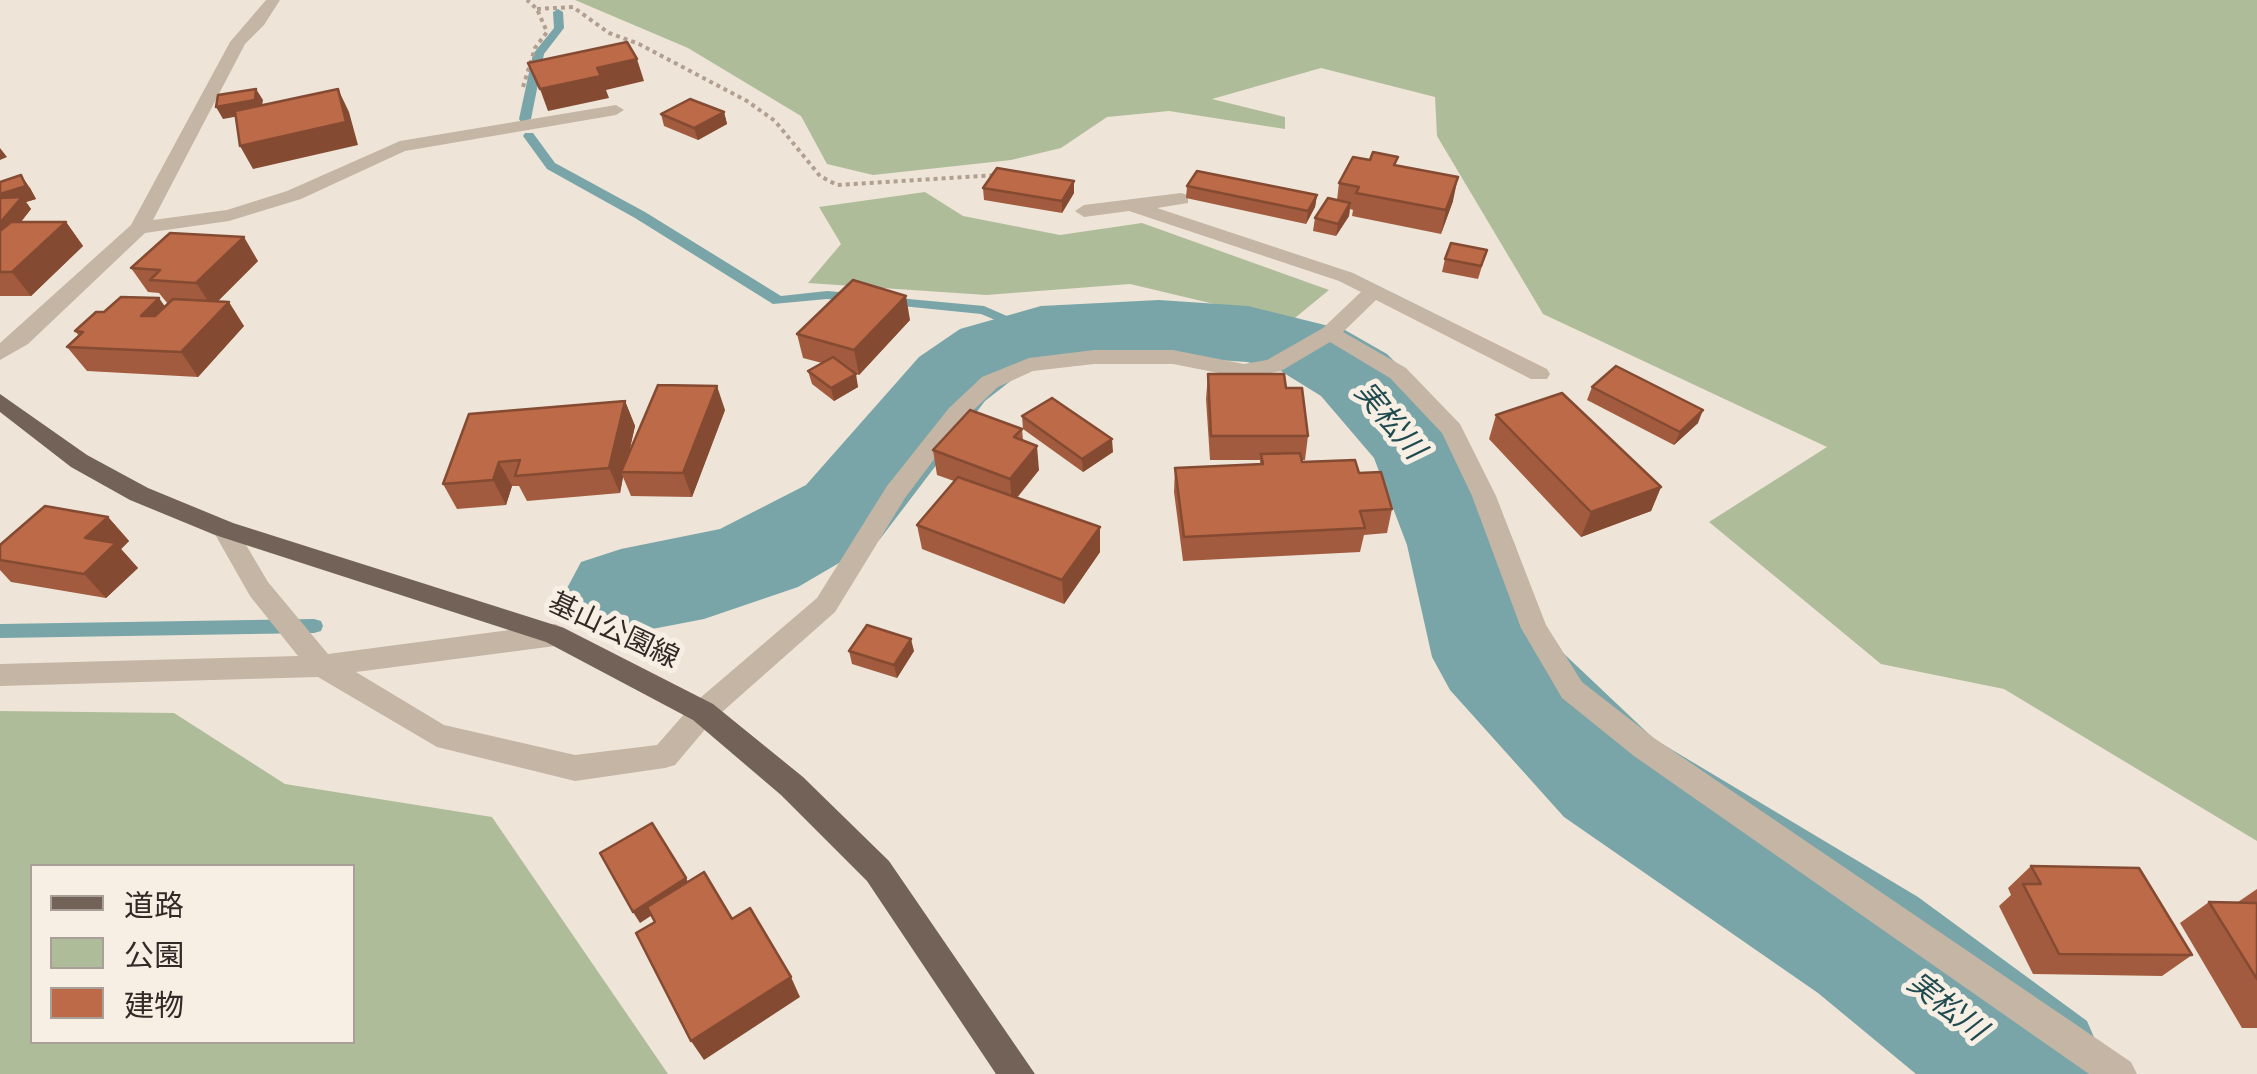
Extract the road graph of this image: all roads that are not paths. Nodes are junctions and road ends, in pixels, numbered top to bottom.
1 (272, 0) edge
2 (616, 110) dead end
3 (1182, 199) dead end
4 (1130, 206) junction
5 (1084, 211) dead end
6 (139, 228) junction
7 (1374, 291) junction
8 (1330, 333) junction
9 (0, 353) edge
10 (1539, 374) dead end
11 (0, 400) edge
12 (224, 529) junction
13 (555, 635) junction
14 (322, 666) junction
15 (0, 676) edge
16 (702, 712) junction
17 (1018, 1074) edge
18 (2118, 1074) edge

1 - 6 street
2 - 6 street
3 - 4 street
4 - 5 street
4 - 7 street
6 - 9 street
7 - 8 street
7 - 10 street
8 - 16 street
8 - 18 street
11 - 12 main road, 基山公園線
12 - 13 main road, 基山公園線
12 - 14 street
13 - 14 street
13 - 16 main road, 基山公園線
14 - 15 street
14 - 16 street
16 - 17 main road, 基山公園線

